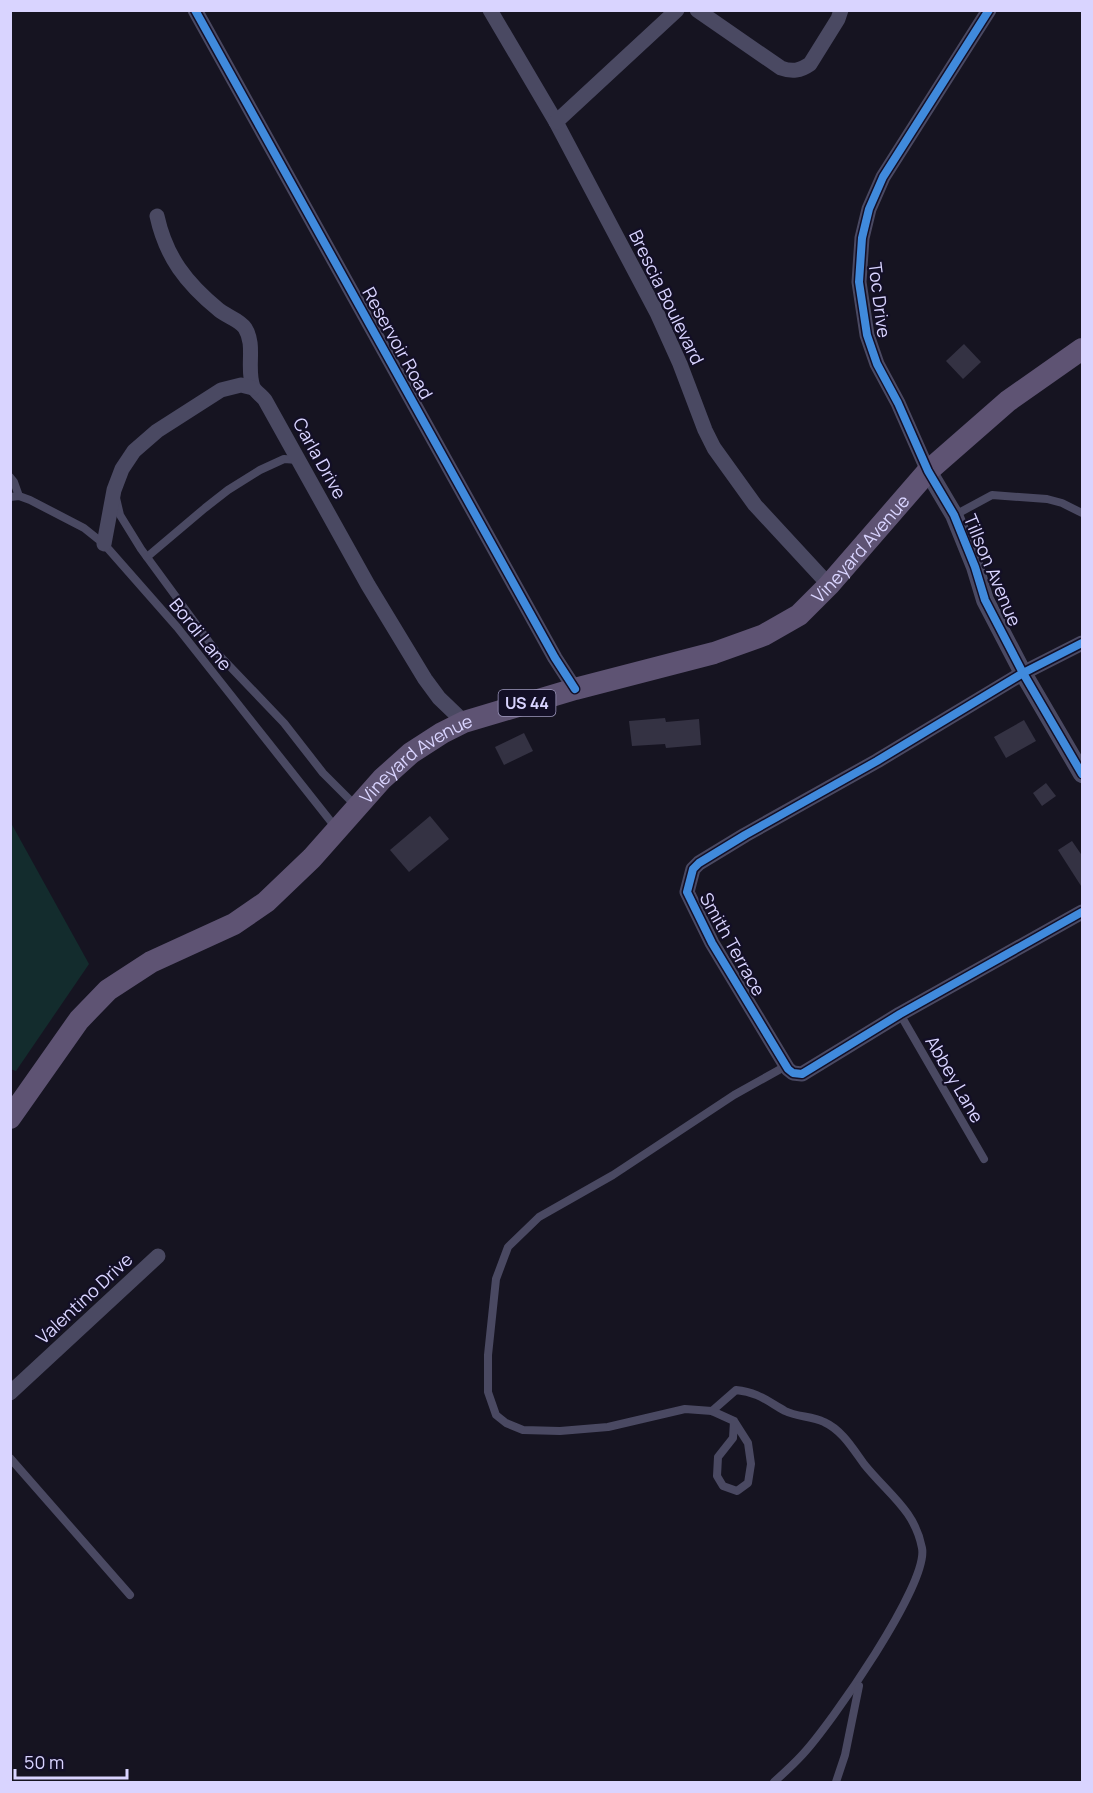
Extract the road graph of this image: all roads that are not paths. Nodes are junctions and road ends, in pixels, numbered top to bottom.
1 (195, 10) edge
2 (490, 10) edge
3 (677, 10) edge
4 (697, 10) edge
5 (841, 10) edge
6 (989, 10) edge
7 (556, 122) junction
8 (157, 216) dead end
9 (1083, 349) edge
10 (253, 388) junction
11 (298, 460) junction
12 (928, 471) junction
13 (10, 477) edge
14 (10, 490) edge
15 (114, 490) junction
16 (15, 497) edge
17 (1083, 513) edge
18 (954, 515) junction
19 (104, 544) junction
20 (147, 557) junction
21 (829, 585) junction
22 (1083, 643) edge
23 (1023, 673) junction
24 (574, 689) junction
25 (464, 722) junction
26 (1083, 774) edge
27 (357, 807) junction
28 (337, 830) junction
29 (1083, 912) edge
30 (900, 1014) junction
31 (786, 1066) junction
32 (10, 1118) edge
33 (984, 1159) dead end
34 (158, 1256) dead end
35 (10, 1393) edge
36 (712, 1411) junction
37 (734, 1420) junction
38 (10, 1458) edge
39 (130, 1595) dead end
40 (860, 1678) junction
41 (774, 1782) edge
42 (836, 1782) edge

1 - 24 street, Reservoir Road
2 - 7 street, Brescia Boulevard
3 - 7 street
4 - 5 street
6 - 12 street, Toc Drive
7 - 21 street, Brescia Boulevard
8 - 10 street
9 - 12 main road, Vineyard Avenue / US 44
10 - 11 street, Carla Drive
10 - 15 street
11 - 20 lane
11 - 25 street, Carla Drive
12 - 18 street, Tillson Avenue
12 - 21 main road, Vineyard Avenue / US 44
13 - 16 lane
14 - 16 lane, Bordi Lane
15 - 19 street
15 - 20 lane
16 - 19 lane, Bordi Lane
17 - 18 lane
18 - 23 street, Tillson Avenue
19 - 28 lane, Bordi Lane
20 - 27 lane
21 - 24 main road, Vineyard Avenue / US 44
22 - 23 street
23 - 26 street, Tillson Avenue
23 - 31 street, Smith Terrace
24 - 25 main road, Vineyard Avenue / US 44
25 - 27 main road, Vineyard Avenue / US 44
27 - 28 main road, Vineyard Avenue / US 44
28 - 32 main road, Vineyard Avenue / US 44
29 - 30 street
30 - 31 street
30 - 33 lane, Abbey Lane
31 - 36 lane
34 - 35 street, Valentino Drive
36 - 37 lane
36 - 40 lane
37 - 37 lane
38 - 39 lane
40 - 41 lane
40 - 42 lane

